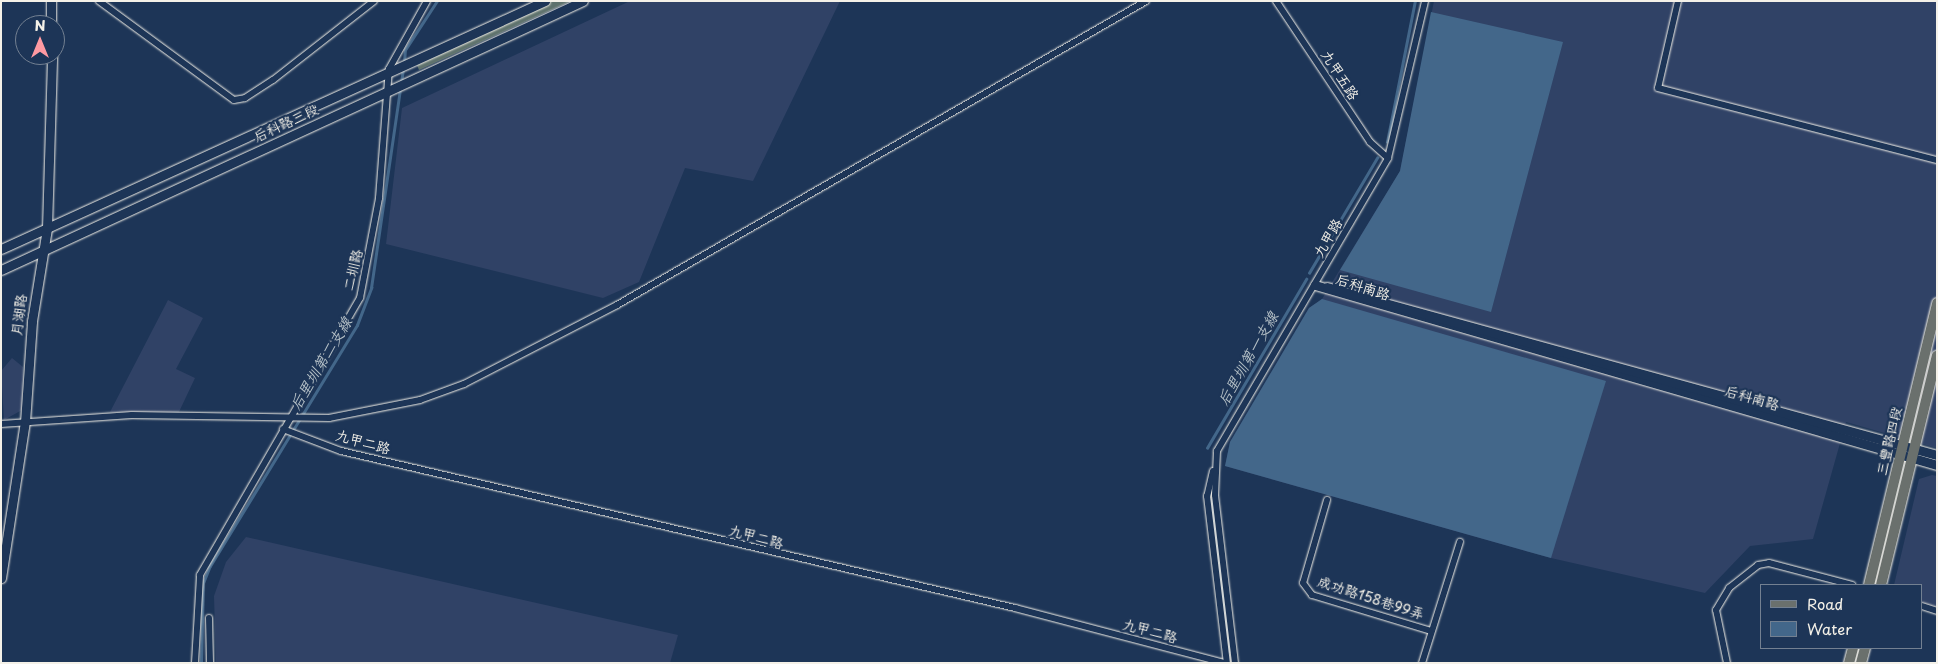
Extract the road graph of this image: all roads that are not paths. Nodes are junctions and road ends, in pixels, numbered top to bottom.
1 (51, 1) edge
2 (99, 1) edge
3 (374, 1) edge
4 (427, 1) edge
5 (545, 1) edge
6 (583, 1) edge
7 (1146, 1) edge
8 (1276, 1) edge
9 (1424, 1) edge
10 (1678, 1) edge
11 (52, 15) edge
12 (52, 65) edge
13 (389, 70) junction
14 (389, 91) junction
15 (1388, 158) junction
16 (1937, 160) edge
17 (47, 228) junction
18 (1, 249) edge
19 (42, 251) junction
20 (1, 270) edge
21 (1315, 286) junction
22 (1937, 303) edge
23 (1937, 356) edge
24 (291, 418) junction
25 (25, 422) junction
26 (1, 424) edge
27 (283, 429) junction
28 (1901, 449) junction
29 (1913, 452) junction
30 (1937, 455) edge
31 (1937, 465) edge
32 (1213, 470) junction
33 (1327, 500) dead end
34 (1460, 542) dead end
35 (2, 572) edge
36 (1848, 584) edge
37 (1869, 584) edge
38 (1881, 584) edge
39 (1923, 606) edge
40 (1937, 611) edge
41 (209, 618) dead end
42 (1432, 631) junction
43 (1853, 649) edge
44 (1865, 649) edge
45 (195, 663) edge
46 (210, 663) edge
47 (1226, 663) edge
48 (1236, 663) edge
49 (1422, 663) edge
50 (1727, 663) edge
51 (1849, 663) edge
52 (1861, 663) edge

1 - 11 street
2 - 3 street
4 - 13 street, 二圳路
5 - 13 street, 后科路三段
6 - 14 street, 后科路三段
7 - 24 street
8 - 15 street, 九甲五路
9 - 15 street, 九甲路
10 - 16 street
12 - 17 street, 月湖路
13 - 14 street, 二圳路
13 - 17 street, 后科路三段
14 - 19 street, 后科路三段
14 - 24 street, 二圳路
15 - 21 street, 九甲路
17 - 18 street, 后科路三段
17 - 19 street, 月湖路
19 - 20 street, 后科路三段
19 - 25 street, 月湖路
21 - 28 street, 后科南路
21 - 32 street, 九甲路
22 - 28 main road, 三豐路四段
23 - 29 main road, 三豐路四段
24 - 25 street
24 - 27 street, 二圳路
25 - 26 street
25 - 35 street, 月湖路
27 - 45 street, 二圳路
27 - 47 street, 九甲二路
28 - 29 street, 后科南路
28 - 37 main road, 三豐路四段
29 - 30 street, 后科南路
29 - 31 street, 后科南路
29 - 38 main road, 三豐路四段
32 - 47 street, 九甲路
32 - 48 street, 九甲路
33 - 42 street, 成功路158巷99弄
34 - 42 street
36 - 50 street
39 - 40 street
41 - 46 street
42 - 49 street
43 - 51 main road
44 - 52 main road

